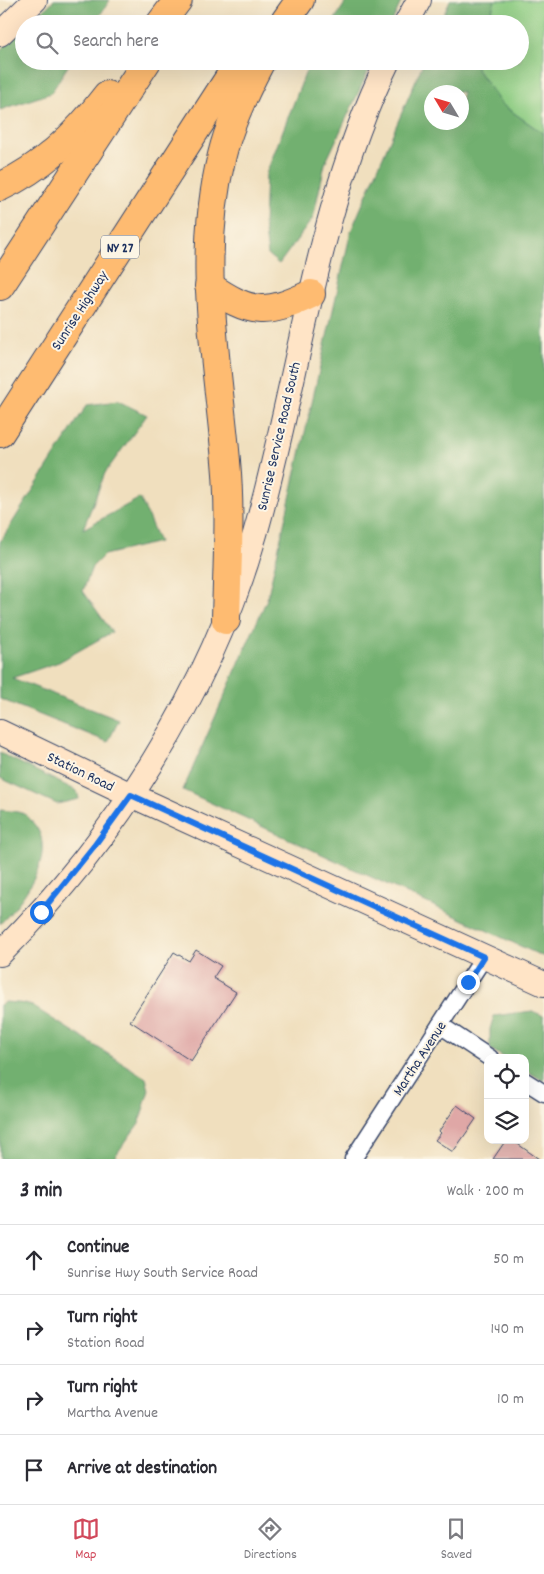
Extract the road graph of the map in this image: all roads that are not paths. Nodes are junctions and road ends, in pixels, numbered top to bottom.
1 (35, 0) edge
2 (178, 0) edge
3 (188, 0) edge
4 (280, 0) edge
5 (300, 0) edge
6 (420, 0) edge
7 (20, 15) edge
8 (167, 15) edge
9 (178, 15) edge
10 (270, 15) edge
11 (290, 15) edge
12 (411, 15) edge
13 (15, 19) edge
14 (0, 34) edge
15 (125, 70) edge
16 (141, 70) edge
17 (234, 70) edge
18 (256, 70) edge
19 (384, 70) edge
20 (0, 187) edge
21 (0, 286) edge
22 (209, 286) junction
23 (311, 294) junction
24 (0, 433) edge
25 (226, 620) junction
26 (0, 732) edge
27 (131, 795) junction
28 (0, 954) edge
29 (484, 957) junction
30 (544, 984) edge
31 (440, 1025) junction
32 (484, 1054) edge
33 (529, 1083) edge
34 (544, 1093) edge
35 (353, 1159) edge

1 - 7 street
2 - 8 highway
3 - 9 highway
4 - 10 highway
5 - 11 highway
6 - 12 street
13 - 14 street
15 - 20 highway
16 - 21 highway
17 - 24 highway, Sunrise Highway / NY 27
18 - 22 highway
19 - 23 street, Sunrise Service Road South
22 - 23 highway
22 - 25 highway
23 - 25 street, Sunrise Service Road South
25 - 27 street, Sunrise Service Road South
26 - 27 street, Station Road
27 - 28 street, Sunrise Service Road South
27 - 29 street, Station Road
29 - 30 street, Station Road
29 - 31 street, Martha Avenue
31 - 32 street
31 - 35 street, Martha Avenue
33 - 34 street

